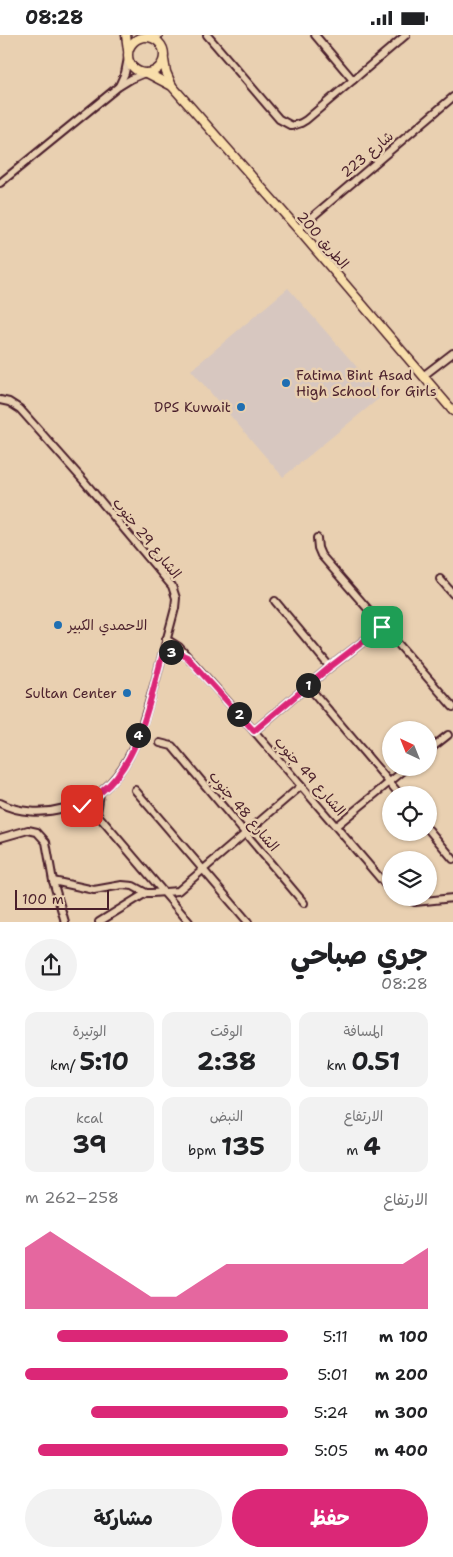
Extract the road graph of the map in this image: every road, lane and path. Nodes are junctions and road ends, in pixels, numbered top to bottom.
1 (126, 35) edge
2 (207, 35) edge
3 (315, 35) edge
4 (406, 35) edge
5 (140, 36) edge
6 (158, 37) edge
7 (128, 54) junction
8 (164, 56) junction
9 (146, 73) junction
10 (353, 80) junction
11 (172, 86) junction
12 (118, 87) junction
13 (453, 97) edge
14 (1, 181) edge
15 (298, 229) junction
16 (453, 353) edge
17 (423, 377) junction
18 (0, 400) edge
19 (453, 411) edge
20 (316, 538) dead end
21 (440, 579) dead end
22 (453, 594) edge
23 (275, 601) dead end
24 (382, 627) junction
25 (166, 639) junction
26 (163, 650) junction
27 (187, 657) junction
28 (330, 667) junction
29 (308, 686) junction
30 (453, 707) edge
31 (254, 731) junction
32 (448, 735) dead end
33 (160, 743) dead end
34 (438, 743) edge
35 (397, 776) edge
36 (389, 783) junction
37 (301, 786) junction
38 (392, 786) edge
39 (135, 790) dead end
40 (100, 793) junction
41 (0, 803) edge
42 (76, 805) junction
43 (97, 814) junction
44 (336, 826) junction
45 (246, 833) junction
46 (0, 838) edge
47 (437, 840) edge
48 (453, 859) edge
49 (204, 870) junction
50 (382, 880) edge
51 (53, 881) junction
52 (164, 892) junction
53 (146, 893) junction
54 (453, 898) edge
55 (437, 899) edge
56 (304, 903) dead end
57 (65, 922) edge
58 (99, 922) edge
59 (189, 922) edge
60 (248, 922) edge

1 - 7 main road
2 - 10 street
3 - 10 street
4 - 10 street
5 - 6 main road
5 - 7 main road
6 - 8 main road
7 - 9 main road
7 - 12 street
8 - 9 main road
8 - 11 main road, الطريق 200
9 - 11 main road, الطريق 200
9 - 12 street
11 - 15 main road, الطريق 200
12 - 14 street
13 - 15 street, شارع 223
15 - 17 main road, الطريق 200
16 - 17 street
17 - 19 main road, الطريق 200
18 - 25 street, الشارع 29 جنوب
20 - 24 street
21 - 22 street
23 - 28 street
24 - 28 street
24 - 30 street
25 - 26 street, الشارع 29 جنوب
25 - 27 street, الشارع 49 جنوب
26 - 27 street
26 - 40 street, الشارع 29 جنوب
27 - 31 street, الشارع 49 جنوب
28 - 29 street
29 - 31 street
29 - 36 street
31 - 37 street, الشارع 49 جنوب
32 - 34 street
33 - 45 street, الشارع 48 جنوب
35 - 36 street
36 - 38 street
36 - 44 street
37 - 44 street, الشارع 49 جنوب
37 - 45 street
39 - 49 street
40 - 42 street, الشارع 29 جنوب
40 - 43 street
41 - 42 street, الشارع 29 جنوب
42 - 43 street
43 - 52 street
44 - 50 street, الشارع 49 جنوب
45 - 49 street
45 - 56 street, الشارع 48 جنوب
46 - 51 street
47 - 48 street
49 - 52 street
49 - 60 street
51 - 53 street
51 - 57 street
52 - 53 street
52 - 59 street
53 - 58 street
54 - 55 street

